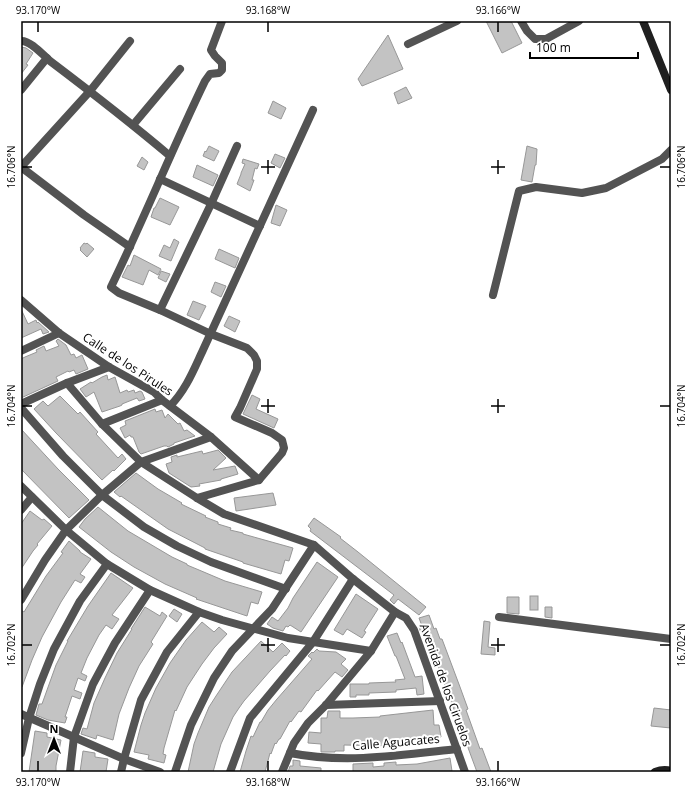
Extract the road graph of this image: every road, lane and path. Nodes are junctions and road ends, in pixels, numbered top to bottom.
1 (222, 21) edge
2 (457, 21) edge
3 (521, 21) edge
4 (579, 21) edge
5 (643, 21) edge
6 (21, 41) edge
7 (130, 41) dead end
8 (408, 44) dead end
9 (47, 58) junction
10 (180, 69) dead end
11 (21, 90) edge
12 (671, 90) edge
13 (90, 91) junction
14 (313, 110) dead end
15 (133, 125) junction
16 (237, 146) dead end
17 (671, 150) edge
18 (170, 156) junction
19 (21, 167) edge
20 (160, 179) junction
21 (211, 204) junction
22 (260, 226) junction
23 (130, 247) junction
24 (493, 295) dead end
25 (21, 300) edge
26 (160, 310) junction
27 (59, 333) junction
28 (210, 334) junction
29 (21, 351) edge
30 (108, 367) junction
31 (67, 383) junction
32 (162, 400) junction
33 (21, 404) edge
34 (170, 406) junction
35 (21, 408) edge
36 (102, 424) junction
37 (211, 437) junction
38 (141, 462) junction
39 (259, 480) junction
40 (21, 486) edge
41 (102, 495) junction
42 (32, 497) junction
43 (197, 498) junction
44 (21, 510) edge
45 (66, 530) junction
46 (314, 546) junction
47 (107, 564) junction
48 (353, 579) junction
49 (286, 589) junction
50 (150, 590) junction
51 (21, 600) edge
52 (198, 612) junction
53 (394, 612) junction
54 (499, 617) dead end
55 (252, 629) junction
56 (671, 639) edge
57 (313, 642) junction
58 (371, 651) junction
59 (440, 701) junction
60 (326, 705) junction
61 (21, 714) edge
62 (29, 718) junction
63 (74, 737) junction
64 (457, 749) junction
65 (21, 753) edge
66 (290, 753) junction
67 (124, 759) junction
68 (671, 771) edge
69 (70, 772) edge
70 (121, 772) edge
71 (160, 772) edge
72 (175, 772) edge
73 (230, 772) edge
74 (282, 772) edge
75 (465, 772) edge
76 (654, 772) edge

1 - 18 street
2 - 8 street
3 - 4 street
5 - 12 street
6 - 9 street
7 - 13 street
9 - 11 street
9 - 13 street
10 - 15 street
13 - 15 street
13 - 19 street
14 - 22 street
15 - 18 street
16 - 21 street
17 - 24 street
18 - 20 street
19 - 23 street
20 - 21 street
20 - 23 street
21 - 22 street
21 - 26 street
22 - 28 street
23 - 26 street
25 - 27 street, Calle de los Pirules
26 - 28 street
27 - 29 street
27 - 30 street, Calle de los Pirules
28 - 34 street
28 - 39 street
30 - 31 street
30 - 32 street, Calle de los Pirules
31 - 33 street
31 - 36 street, Avenida de los Ciruelos
32 - 34 street, Calle de los Pirules
32 - 36 street
34 - 37 street, Calle de los Pirules
35 - 41 street
36 - 38 street, Avenida de los Ciruelos
37 - 38 street
37 - 39 street, Calle de los Pirules
38 - 41 street
38 - 43 street, Avenida de los Ciruelos
39 - 43 street
40 - 42 street
41 - 45 street
41 - 49 street
42 - 44 street
42 - 45 street
43 - 46 street, Avenida de los Ciruelos
45 - 47 street
45 - 51 street
46 - 48 street, Avenida de los Ciruelos
46 - 49 street
47 - 50 street
47 - 62 street
48 - 53 street, Avenida de los Ciruelos
48 - 57 street
49 - 55 street
50 - 52 street
50 - 63 street
52 - 55 street
52 - 67 street
53 - 58 street
53 - 59 street, Avenida de los Ciruelos
54 - 56 street
55 - 57 street
55 - 72 street
57 - 58 street
57 - 73 street
58 - 60 street
59 - 60 street
59 - 64 street, Avenida de los Ciruelos
60 - 66 street
61 - 62 street
62 - 63 street
62 - 65 street
63 - 67 street
63 - 69 street
64 - 66 street, Calle Aguacates
64 - 75 street, Avenida de los Ciruelos
66 - 74 street
67 - 70 street
67 - 71 street
68 - 76 street

